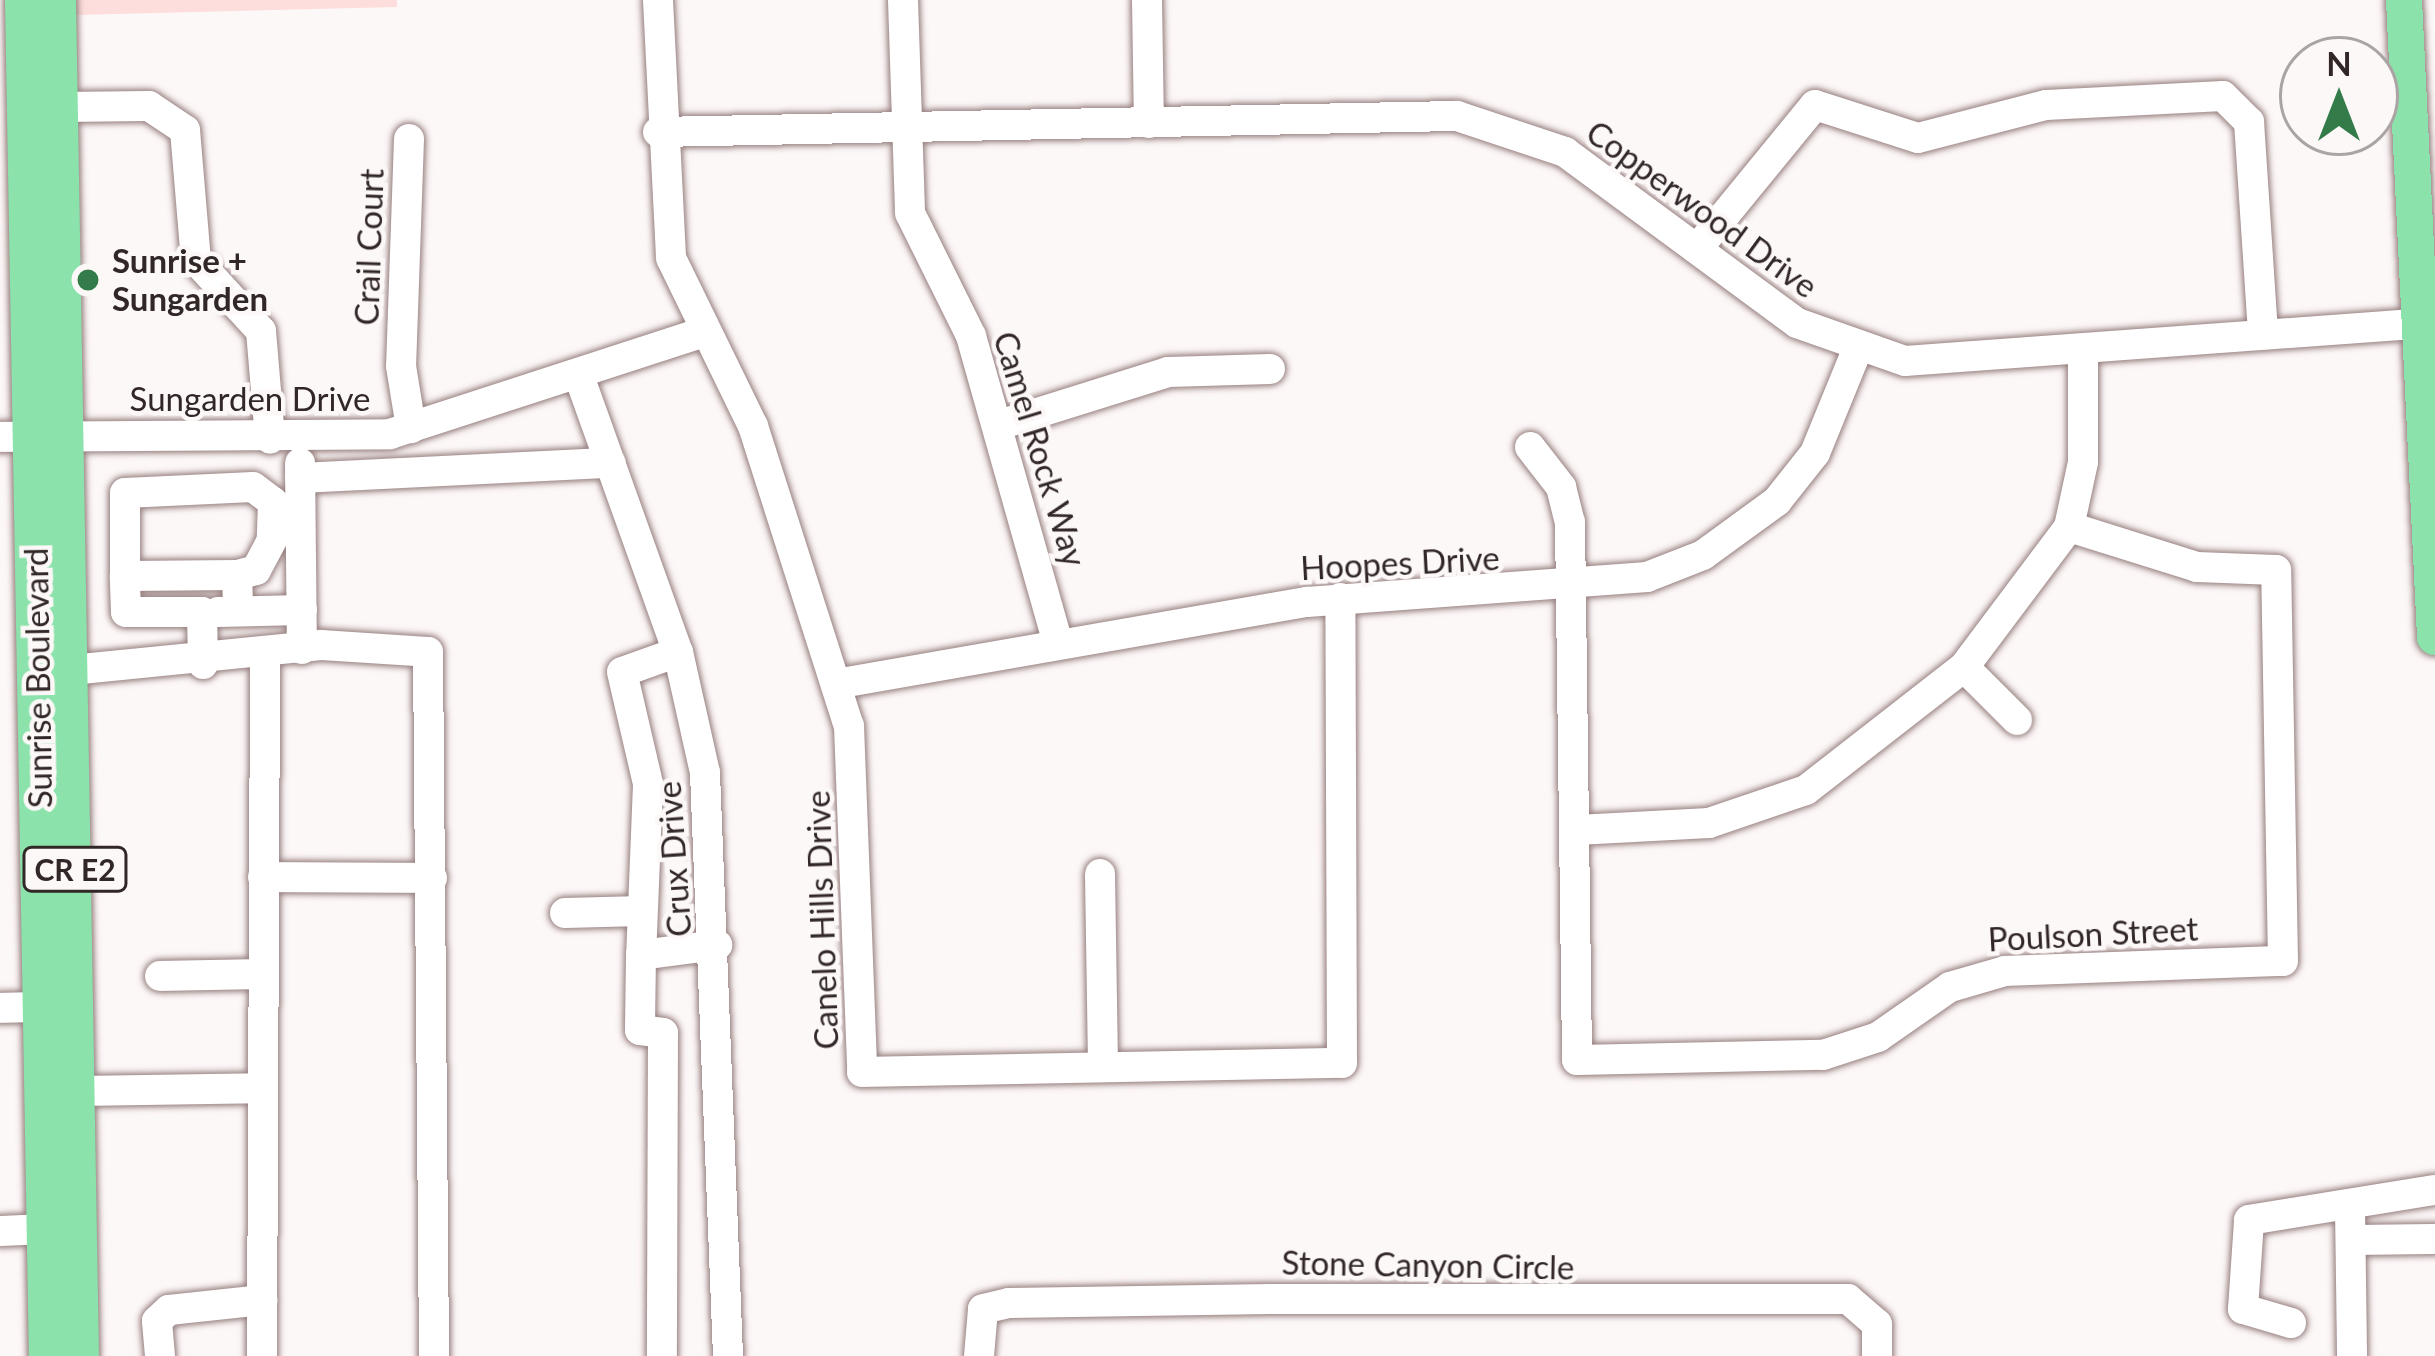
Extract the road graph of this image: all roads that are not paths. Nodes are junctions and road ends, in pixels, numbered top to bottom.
1 (658, 0) edge
2 (903, 0) edge
3 (1147, 0) edge
4 (2404, 0) edge
5 (26, 2) edge
6 (60, 107) junction
7 (1149, 123) junction
8 (904, 128) junction
9 (658, 132) junction
10 (409, 139) dead end
11 (2421, 165) edge
12 (1696, 249) junction
13 (2414, 324) junction
14 (700, 333) junction
15 (2264, 335) junction
16 (1857, 350) junction
17 (2084, 350) junction
18 (1270, 369) dead end
19 (580, 376) junction
20 (999, 425) junction
21 (411, 428) junction
22 (34, 436) edge
23 (285, 439) junction
24 (1530, 447) dead end
25 (611, 463) junction
26 (300, 478) junction
27 (2069, 526) junction
28 (237, 575) junction
29 (125, 576) junction
30 (1572, 590) junction
31 (1340, 598) junction
32 (302, 610) junction
33 (238, 611) junction
34 (202, 612) junction
35 (2435, 637) edge
36 (1058, 643) junction
37 (302, 649) junction
38 (678, 652) junction
39 (265, 656) junction
40 (203, 664) junction
41 (1964, 667) junction
42 (71, 670) junction
43 (836, 684) junction
44 (2018, 720) dead end
45 (1577, 830) junction
46 (1100, 874) dead end
47 (263, 877) junction
48 (432, 878) junction
49 (642, 911) junction
50 (565, 913) dead end
51 (717, 945) junction
52 (640, 955) junction
53 (261, 974) junction
54 (160, 976) dead end
55 (42, 1007) junction
56 (0, 1008) edge
57 (1102, 1067) junction
58 (260, 1088) junction
59 (78, 1091) junction
60 (2435, 1190) edge
61 (2350, 1208) junction
62 (46, 1229) junction
63 (0, 1231) edge
64 (2435, 1239) edge
65 (2350, 1240) junction
66 (262, 1300) junction
67 (2291, 1323) dead end
68 (47, 1356) edge
69 (81, 1356) edge
70 (160, 1356) edge
71 (262, 1356) edge
72 (434, 1356) edge
73 (662, 1356) edge
74 (728, 1356) edge
75 (979, 1356) edge
76 (1877, 1356) edge
77 (2352, 1356) edge

1 - 9 street, Canelo Hills Drive
2 - 8 street, Camel Rock Way
3 - 7 street
4 - 11 main road
5 - 6 main road, Sunrise Boulevard / CR E2
5 - 22 main road, Sunrise Boulevard / CR E2
6 - 22 main road, Sunrise Boulevard / CR E2
6 - 23 street
7 - 8 street, Copperwood Drive
7 - 12 street, Copperwood Drive
8 - 9 street, Copperwood Drive
8 - 20 street, Camel Rock Way
9 - 14 street, Canelo Hills Drive
10 - 21 street, Crail Court
11 - 13 main road
12 - 15 street
12 - 16 street, Copperwood Drive
13 - 15 street, Copperwood Drive
13 - 35 main road
14 - 19 street, Sungarden Drive
14 - 43 street, Canelo Hills Drive
15 - 17 street, Copperwood Drive
16 - 17 street, Copperwood Drive
16 - 30 street, Hoopes Drive
17 - 27 street
18 - 20 street
19 - 21 street, Sungarden Drive
19 - 25 street, Crux Drive
20 - 36 street, Camel Rock Way
21 - 23 street, Sungarden Drive
22 - 23 street, Sungarden Drive
22 - 42 main road, Sunrise Boulevard / CR E2
22 - 55 main road, Sunrise Boulevard / CR E2
23 - 26 street
24 - 30 street, Poulson Street
25 - 26 street
25 - 38 street, Crux Drive
26 - 32 street
27 - 41 street
27 - 45 street, Poulson Street
28 - 29 street
28 - 29 street
28 - 33 street
29 - 34 street
30 - 31 street, Hoopes Drive
30 - 45 street, Poulson Street
31 - 36 street, Hoopes Drive
31 - 57 street, Canelo Hills Drive
32 - 33 street
32 - 37 street
33 - 34 street
34 - 40 street
36 - 43 street, Hoopes Drive
37 - 39 street
37 - 48 street
38 - 49 street
38 - 51 street, Crux Drive
39 - 40 street
39 - 47 street
40 - 42 street
41 - 44 street
41 - 45 street
42 - 59 main road, Sunrise Boulevard / CR E2
43 - 57 street, Canelo Hills Drive
46 - 57 street
47 - 48 street
47 - 53 street
48 - 72 street
49 - 50 street
49 - 52 street
51 - 52 street
51 - 74 street, Crux Drive
52 - 73 street
53 - 54 street
53 - 58 street
55 - 56 street
55 - 62 main road, Sunrise Boulevard / CR E2
58 - 59 street
58 - 66 street
59 - 69 main road, Sunrise Boulevard / CR E2
60 - 61 street
61 - 65 street
61 - 67 street
62 - 63 street
62 - 68 main road, Sunrise Boulevard / CR E2
64 - 65 street
65 - 77 street
66 - 70 street
66 - 71 street
75 - 76 street, Stone Canyon Circle

